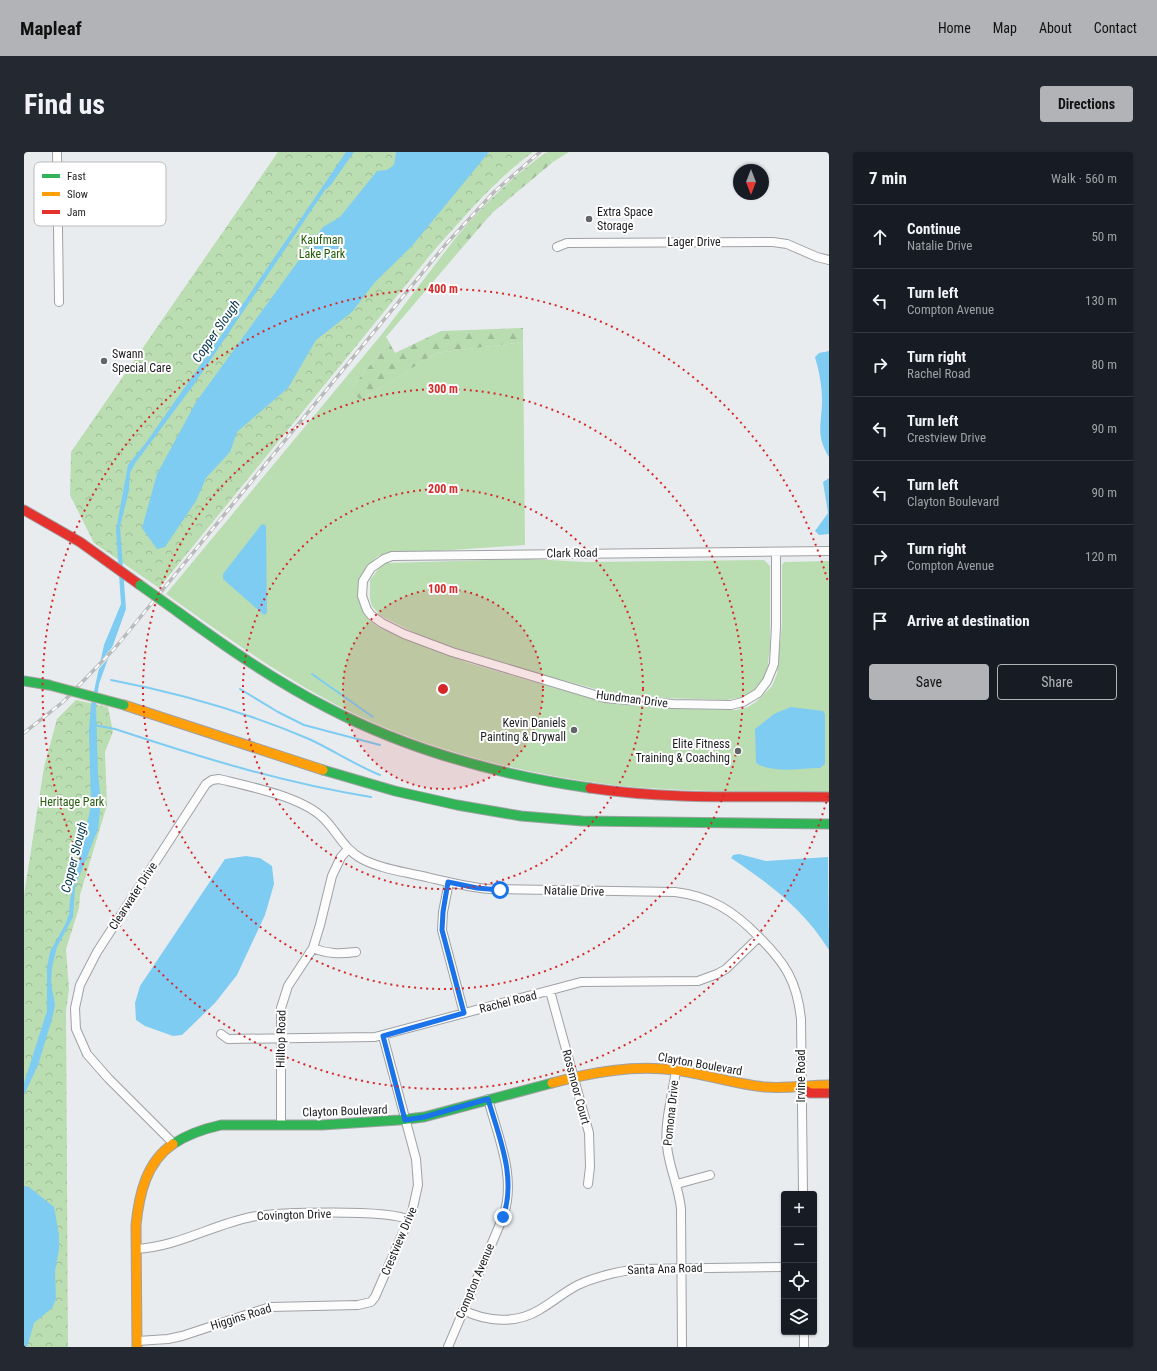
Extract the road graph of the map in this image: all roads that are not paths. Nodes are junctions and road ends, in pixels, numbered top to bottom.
1 (57, 152) edge
2 (57, 162) edge
3 (58, 226) edge
4 (557, 247) dead end
5 (829, 260) edge
6 (59, 302) dead end
7 (24, 510) edge
8 (829, 551) edge
9 (776, 552) junction
10 (371, 615) joint
11 (24, 680) edge
12 (829, 797) edge
13 (829, 824) edge
14 (348, 849) junction
15 (448, 882) junction
16 (759, 936) junction
17 (313, 948) junction
18 (356, 952) dead end
19 (782, 961) joint
20 (550, 991) junction
21 (464, 1013) junction
22 (221, 1034) dead end
23 (383, 1036) junction
24 (280, 1038) junction
25 (676, 1070) junction
26 (574, 1077) junction
27 (829, 1085) edge
28 (802, 1088) junction
29 (829, 1093) edge
30 (488, 1099) junction
31 (405, 1120) junction
32 (282, 1125) junction
33 (173, 1143) junction
34 (710, 1175) dead end
35 (588, 1184) dead end
36 (677, 1184) junction
37 (803, 1191) edge
38 (409, 1220) junction
39 (136, 1249) junction
40 (781, 1266) edge
41 (682, 1268) junction
42 (370, 1302) joint
43 (463, 1310) junction
44 (804, 1335) edge
45 (137, 1344) edge
46 (448, 1347) edge
47 (682, 1347) edge
48 (804, 1347) edge

1 - 2 street
3 - 6 street
4 - 5 street, Lager Drive
7 - 12 main road, bridge
8 - 9 street, Clark Road
9 - 10 street, Clark Road
9 - 10 street, Hundman Drive
11 - 13 main road, bridge
14 - 15 street, Natalie Drive
14 - 17 street, Hilltop Road
14 - 33 street, Clearwater Drive
15 - 16 street, Natalie Drive
15 - 21 street
16 - 19 street, Natalie Drive
16 - 20 street, Rachel Road
17 - 18 street
17 - 24 street, Hilltop Road
19 - 28 street, Irvine Road
20 - 21 street, Rachel Road
20 - 26 street, Rossmoor Court
21 - 23 street, Rachel Road
22 - 24 street, Rachel Road
23 - 24 street, Rachel Road
23 - 31 street, Crestview Drive
24 - 32 street, Hilltop Road
25 - 26 main road, Clayton Boulevard
25 - 28 main road, Clayton Boulevard
25 - 36 street, Pomona Drive
26 - 30 main road, Clayton Boulevard
26 - 35 street, Rossmoor Court
27 - 28 main road, Clayton Boulevard
28 - 29 main road, Clayton Boulevard
28 - 37 street, Irvine Road
30 - 31 main road, Clayton Boulevard
30 - 43 street, Compton Avenue
31 - 32 main road, Clayton Boulevard
31 - 38 street, Crestview Drive
32 - 33 main road, Clayton Boulevard
33 - 39 main road, Clayton Boulevard
34 - 36 street
36 - 41 street, Pomona Drive
38 - 39 street, Covington Drive
38 - 42 street, Crestview Drive
39 - 45 main road, Clayton Boulevard
40 - 41 street, Santa Ana Road
41 - 43 street, Santa Ana Road
41 - 47 street, Pomona Drive
42 - 45 street, Higgins Road
43 - 46 street, Compton Avenue
44 - 48 street

